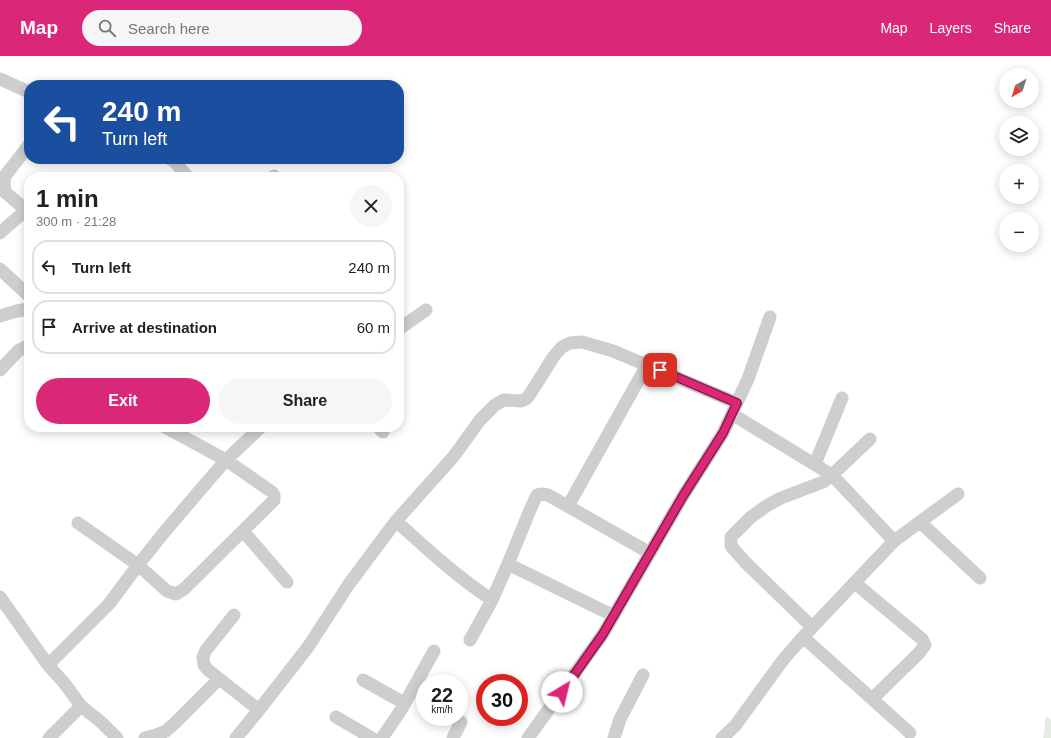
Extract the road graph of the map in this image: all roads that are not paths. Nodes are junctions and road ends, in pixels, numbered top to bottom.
1 (0, 79) edge
2 (24, 90) edge
3 (24, 151) edge
4 (177, 164) edge
5 (184, 172) edge
6 (24, 208) edge
7 (24, 214) edge
8 (0, 233) edge
9 (0, 269) edge
10 (24, 291) edge
11 (24, 309) edge
12 (426, 310) dead end
13 (0, 316) edge
14 (770, 317) dead end
15 (404, 325) edge
16 (24, 347) edge
17 (647, 365) junction
18 (0, 370) edge
19 (842, 398) dead end
20 (734, 408) junction
21 (173, 432) edge
22 (256, 432) edge
23 (870, 439) dead end
24 (226, 460) junction
25 (814, 464) junction
26 (832, 475) junction
27 (958, 494) dead end
28 (568, 506) junction
29 (396, 521) junction
30 (920, 522) junction
31 (78, 523) dead end
32 (243, 531) junction
33 (894, 541) junction
34 (650, 553) junction
35 (508, 564) junction
36 (138, 565) junction
37 (980, 578) dead end
38 (287, 582) dead end
39 (855, 583) junction
40 (0, 598) edge
41 (492, 600) junction
42 (234, 614) dead end
43 (614, 616) junction
44 (807, 632) junction
45 (470, 640) dead end
46 (434, 651) dead end
47 (48, 665) junction
48 (643, 675) dead end
49 (219, 679) junction
50 (363, 680) dead end
51 (872, 699) junction
52 (404, 703) junction
53 (81, 706) junction
54 (259, 710) junction
55 (336, 717) dead end
56 (459, 726) edge
57 (910, 734) dead end
58 (730, 736) edge
59 (49, 738) edge
60 (117, 738) edge
61 (145, 738) edge
62 (236, 738) edge
63 (372, 738) edge
64 (382, 738) edge
65 (453, 738) edge
66 (528, 738) edge
67 (614, 738) edge

1 - 2 street
3 - 6 street
4 - 5 street
7 - 8 street
9 - 10 street
11 - 13 street
12 - 15 street
14 - 20 street
16 - 18 street
17 - 20 street
17 - 28 street
17 - 29 street
19 - 25 street
20 - 25 street
20 - 34 street
21 - 24 street
22 - 24 street
23 - 26 street
24 - 32 street
24 - 36 street
25 - 26 street
26 - 33 street
26 - 44 street
27 - 30 street
28 - 34 street
28 - 35 street
29 - 41 street
29 - 54 street
30 - 33 street
30 - 37 street
31 - 36 street
32 - 36 street
32 - 38 street
33 - 39 street
34 - 43 street
35 - 41 street
35 - 43 street
36 - 47 street
39 - 44 street
39 - 51 street
40 - 47 street
41 - 45 street
42 - 49 street
43 - 66 street
44 - 51 street
44 - 58 street
46 - 52 street
47 - 53 street
48 - 67 street
49 - 54 street
49 - 61 street
50 - 52 street
51 - 57 street
52 - 64 street
53 - 59 street
53 - 60 street
54 - 62 street
55 - 63 street
56 - 65 street

